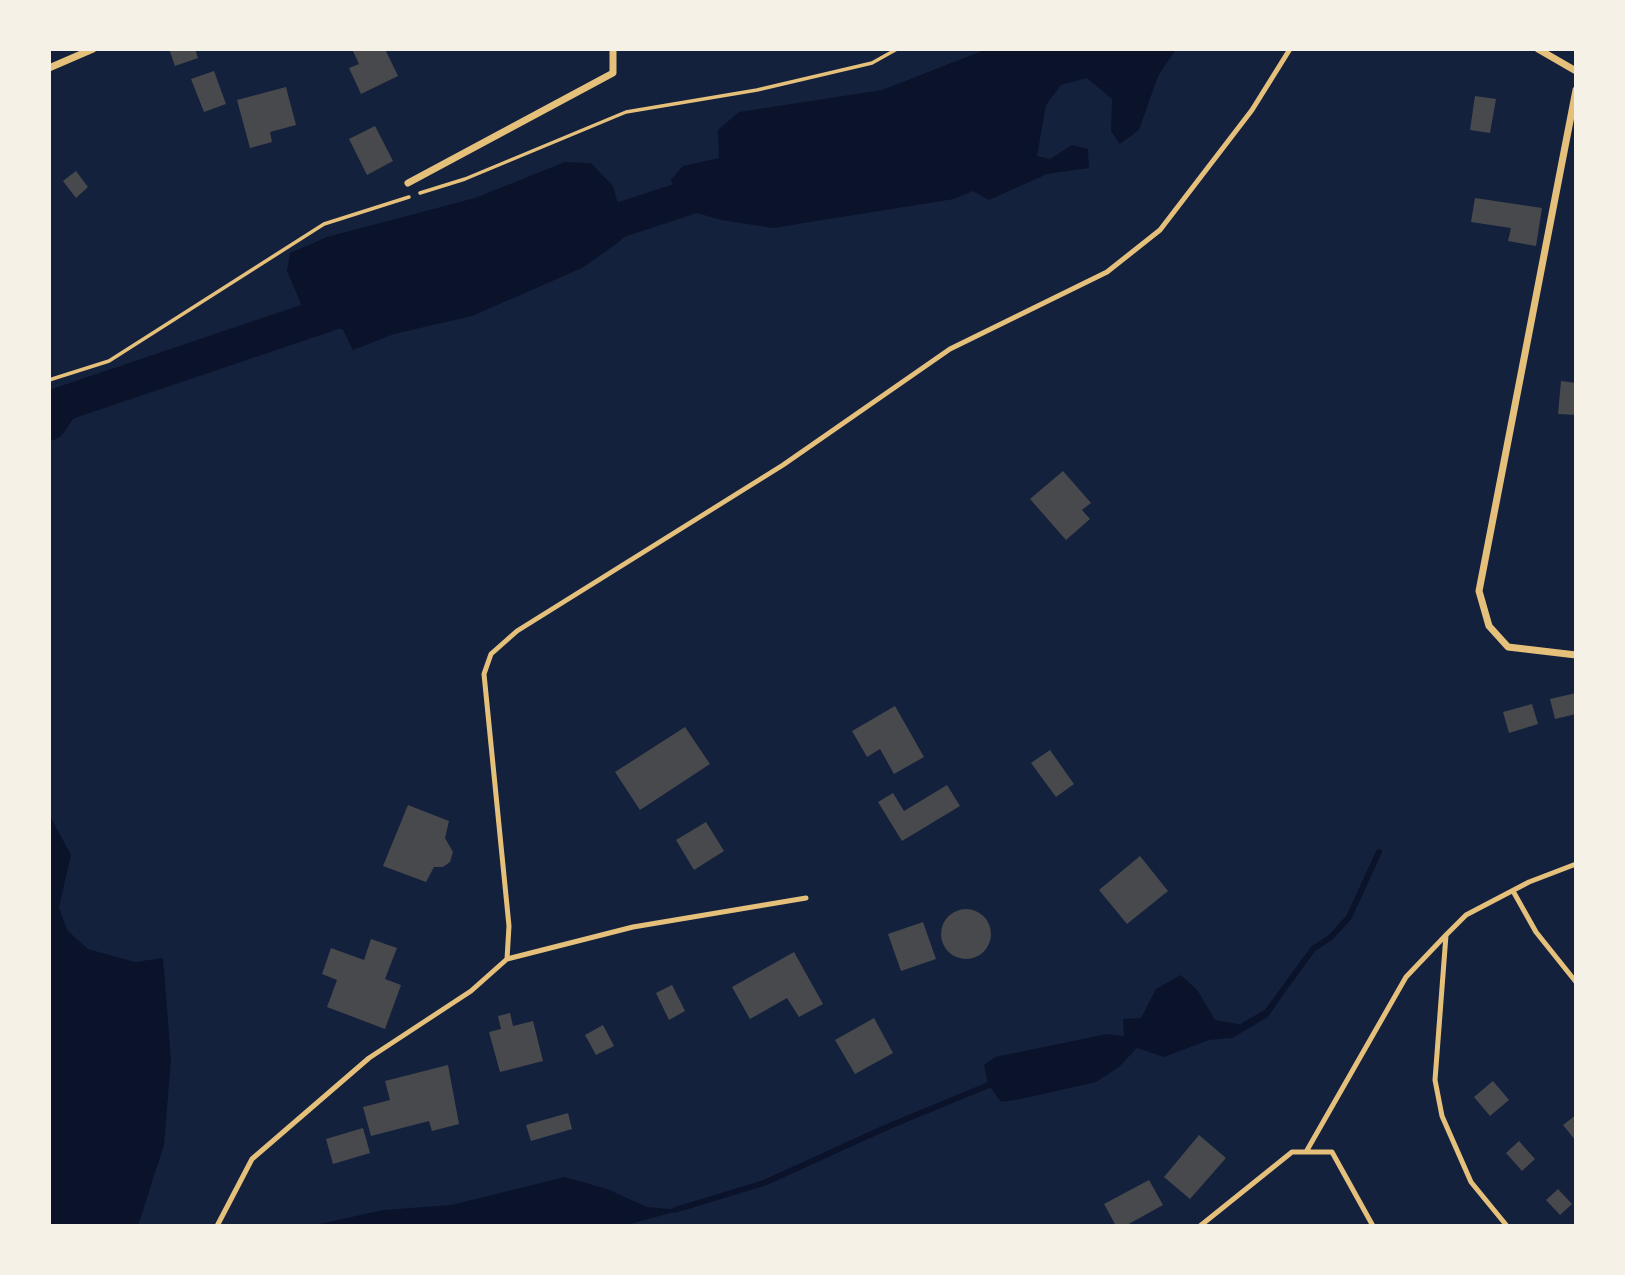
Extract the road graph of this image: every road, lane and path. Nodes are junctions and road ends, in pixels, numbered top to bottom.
1 (93, 49) edge
2 (613, 49) edge
3 (897, 49) edge
4 (1290, 49) edge
5 (1538, 49) edge
6 (49, 68) edge
7 (1576, 71) edge
8 (1576, 90) edge
9 (408, 183) dead end
10 (49, 380) edge
11 (1576, 655) edge
12 (1576, 864) edge
13 (1513, 891) junction
14 (806, 898) dead end
15 (1446, 935) junction
16 (507, 959) junction
17 (1576, 982) edge
18 (1306, 1152) junction
19 (217, 1226) edge
20 (1199, 1226) edge
21 (1373, 1226) edge
22 (1507, 1226) edge

1 - 6 street
2 - 9 street
3 - 10 path
4 - 16 lane
5 - 7 street
8 - 11 street
12 - 13 lane
13 - 15 lane
13 - 17 lane
14 - 16 lane
15 - 18 lane
15 - 22 lane
16 - 19 lane
18 - 20 lane
18 - 21 lane

